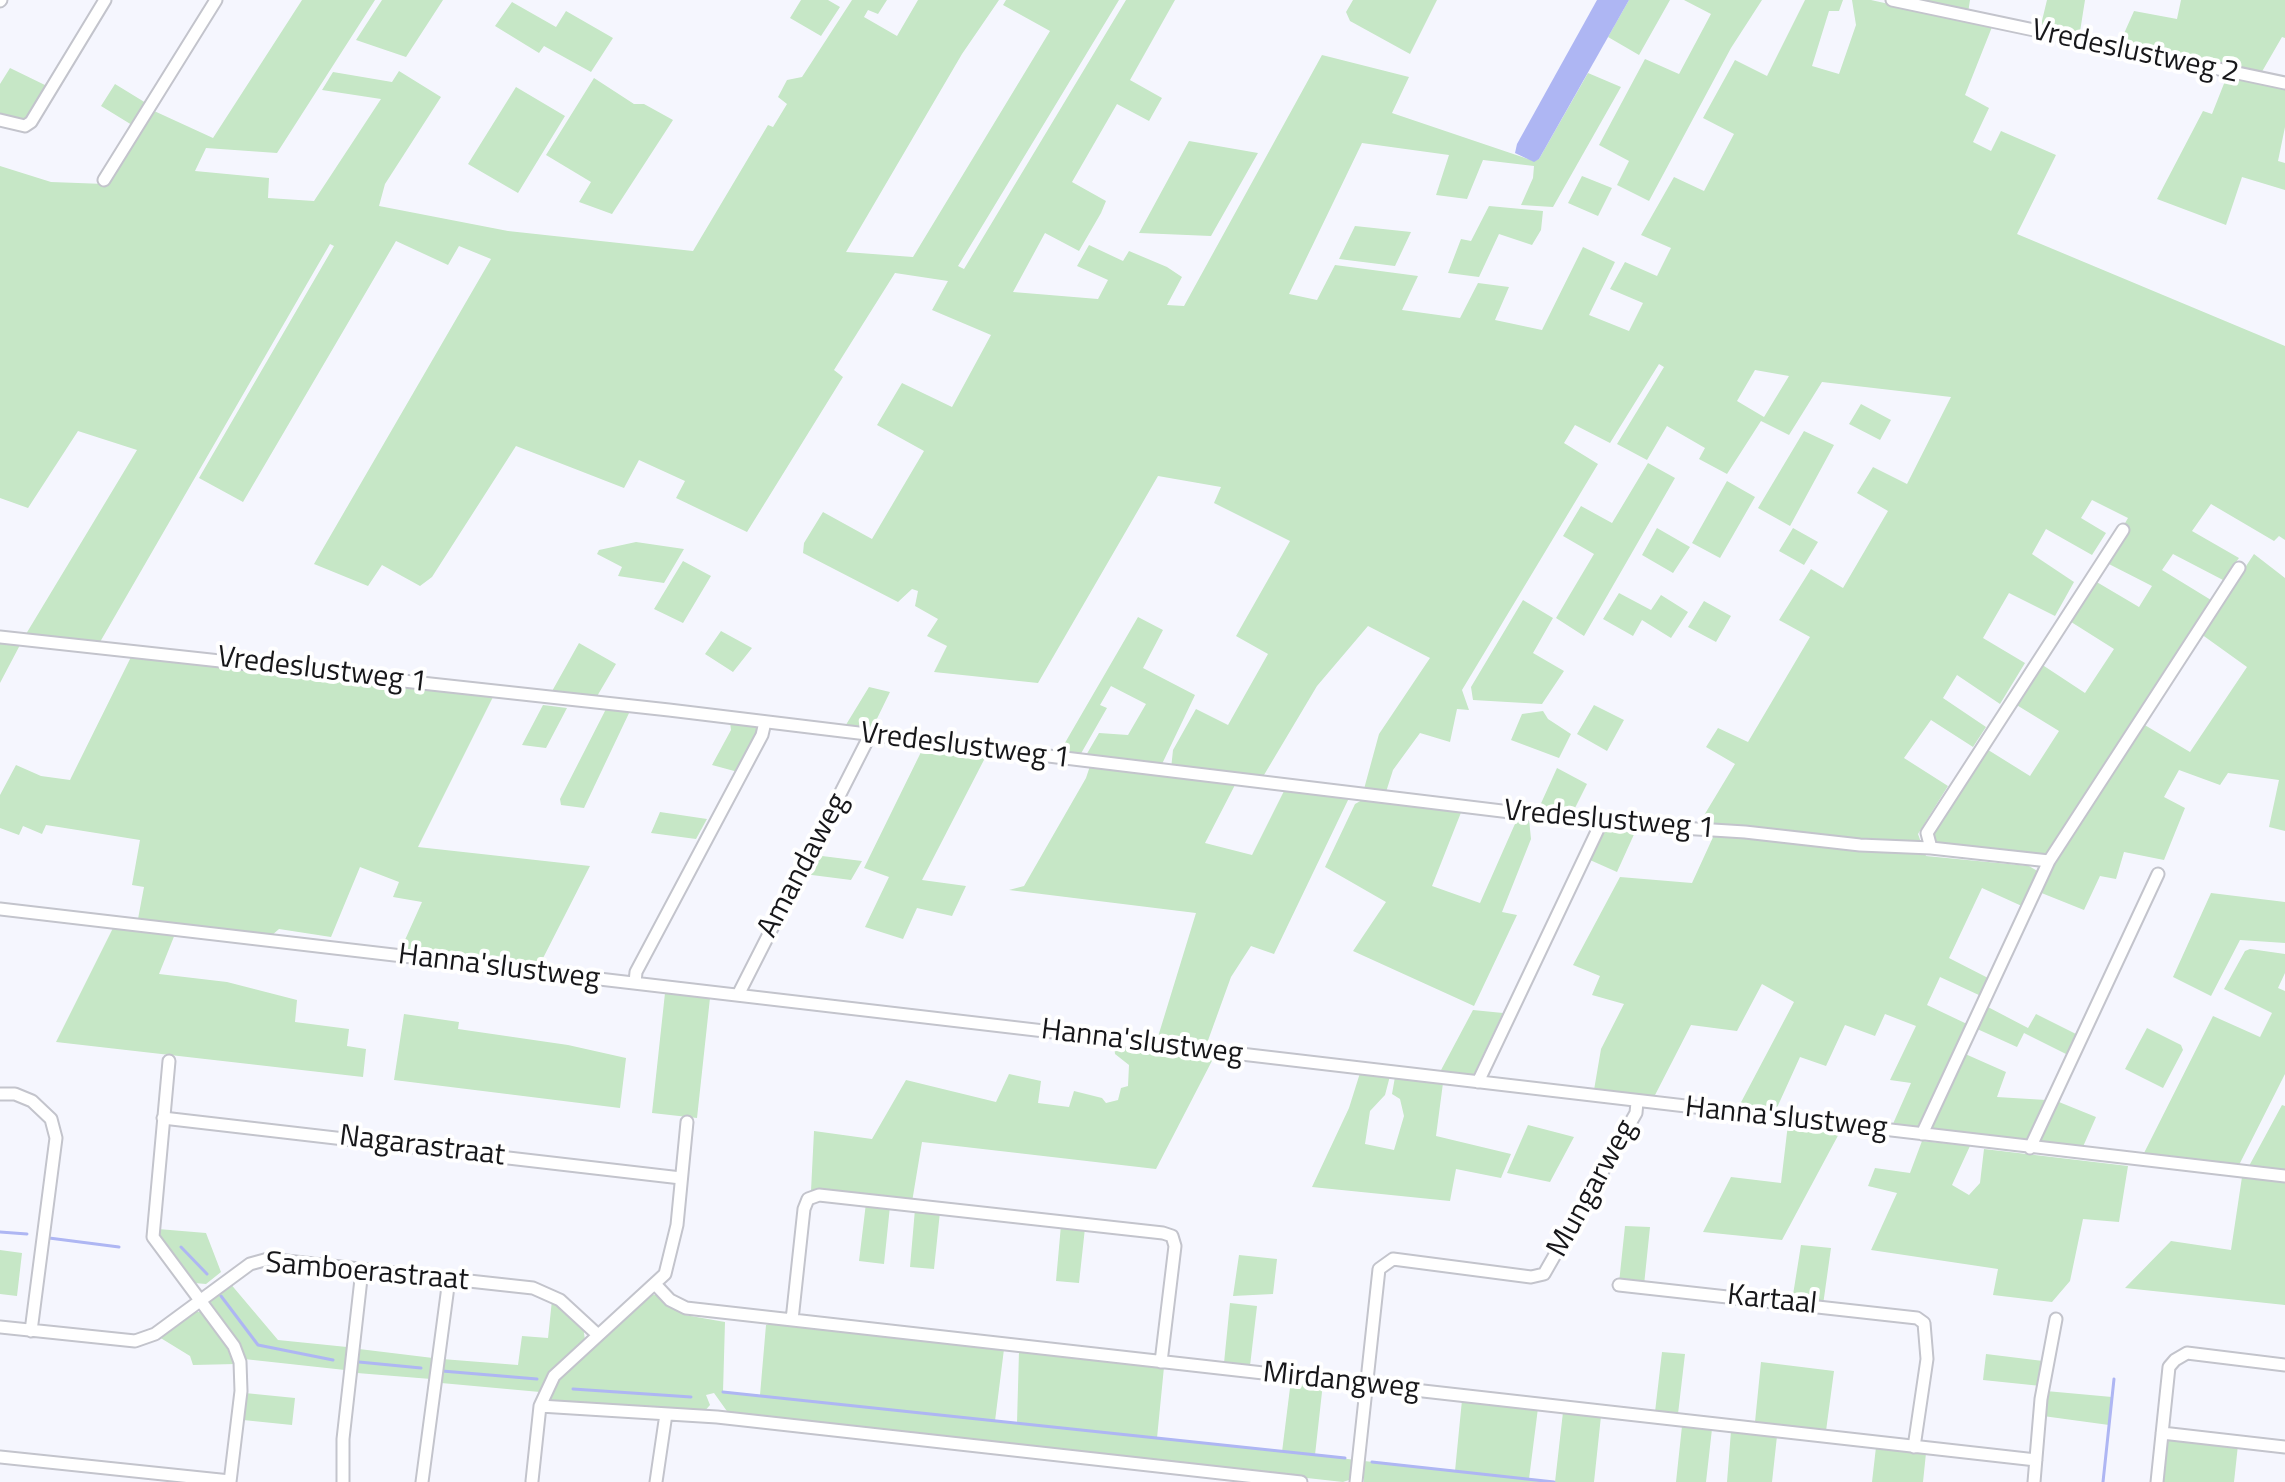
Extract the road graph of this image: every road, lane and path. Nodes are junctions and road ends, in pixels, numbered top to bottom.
1 (105, 0) edge
2 (216, 0) edge
3 (1892, 0) edge
4 (2285, 83) edge
5 (0, 120) edge
6 (104, 180) dead end
7 (2123, 530) dead end
8 (2239, 568) dead end
9 (0, 637) edge
10 (765, 722) junction
11 (869, 737) junction
12 (1601, 823) junction
13 (1931, 848) junction
14 (2049, 861) junction
15 (2158, 874) dead end
16 (0, 909) edge
17 (635, 983) junction
18 (738, 995) junction
19 (169, 1061) dead end
20 (1478, 1082) junction
21 (0, 1094) edge
22 (1637, 1102) junction
23 (163, 1118) junction
24 (687, 1122) dead end
25 (1922, 1134) junction
26 (2030, 1148) junction
27 (2285, 1176) edge
28 (681, 1178) junction
29 (362, 1270) junction
30 (449, 1279) junction
31 (655, 1284) junction
32 (1619, 1285) dead end
33 (201, 1299) junction
34 (2056, 1319) dead end
35 (792, 1320) junction
36 (0, 1327) edge
37 (31, 1331) junction
38 (598, 1335) junction
39 (1161, 1362) junction
40 (2285, 1365) edge
41 (1367, 1384) junction
42 (540, 1406) junction
43 (666, 1414) junction
44 (2162, 1433) junction
45 (1914, 1447) junction
46 (2285, 1447) edge
47 (0, 1457) edge
48 (2036, 1460) junction
49 (1232, 1478) edge
50 (532, 1481) edge
51 (230, 1482) edge
52 (343, 1482) edge
53 (422, 1482) edge
54 (656, 1482) edge
55 (1301, 1482) edge
56 (1356, 1482) edge
57 (2034, 1482) edge
58 (2157, 1482) edge

1 - 5 street
2 - 6 street
3 - 4 street, Vredeslustweg 2
7 - 13 street
8 - 14 street
9 - 10 street, Vredeslustweg 1
10 - 11 street, Vredeslustweg 1
10 - 17 street
11 - 12 street, Vredeslustweg 1
11 - 18 street, Amandaweg
12 - 13 street, Vredeslustweg 1
12 - 20 street
13 - 14 street, Vredeslustweg 1
14 - 25 street
15 - 26 street
16 - 17 street, Hanna'slustweg
17 - 18 street, Hanna'slustweg
18 - 20 street, Hanna'slustweg
19 - 23 street
20 - 22 street, Hanna'slustweg
21 - 37 street
22 - 25 street, Hanna'slustweg
22 - 41 street, Mungarweg
23 - 28 street, Nagarastraat
23 - 33 street
24 - 28 street
25 - 26 street, Hanna'slustweg
26 - 27 street, Hanna'slustweg
28 - 31 street
29 - 30 street, Samboerastraat
29 - 33 street, Samboerastraat
29 - 52 street
30 - 38 street, Samboerastraat
30 - 53 street
31 - 35 street, Mirdangweg
31 - 38 street
32 - 45 street, Kartaal
33 - 37 street, Samboerastraat
33 - 51 street
34 - 48 street
35 - 39 street, Mirdangweg
35 - 39 street
36 - 37 street, Samboerastraat
38 - 42 street
39 - 41 street, Mirdangweg
40 - 44 street
41 - 45 street, Mirdangweg
41 - 56 street
42 - 43 street
42 - 50 street
43 - 49 street
43 - 54 street
44 - 46 street
44 - 58 street
45 - 48 street, Mirdangweg
47 - 51 street
48 - 57 street
49 - 55 street

